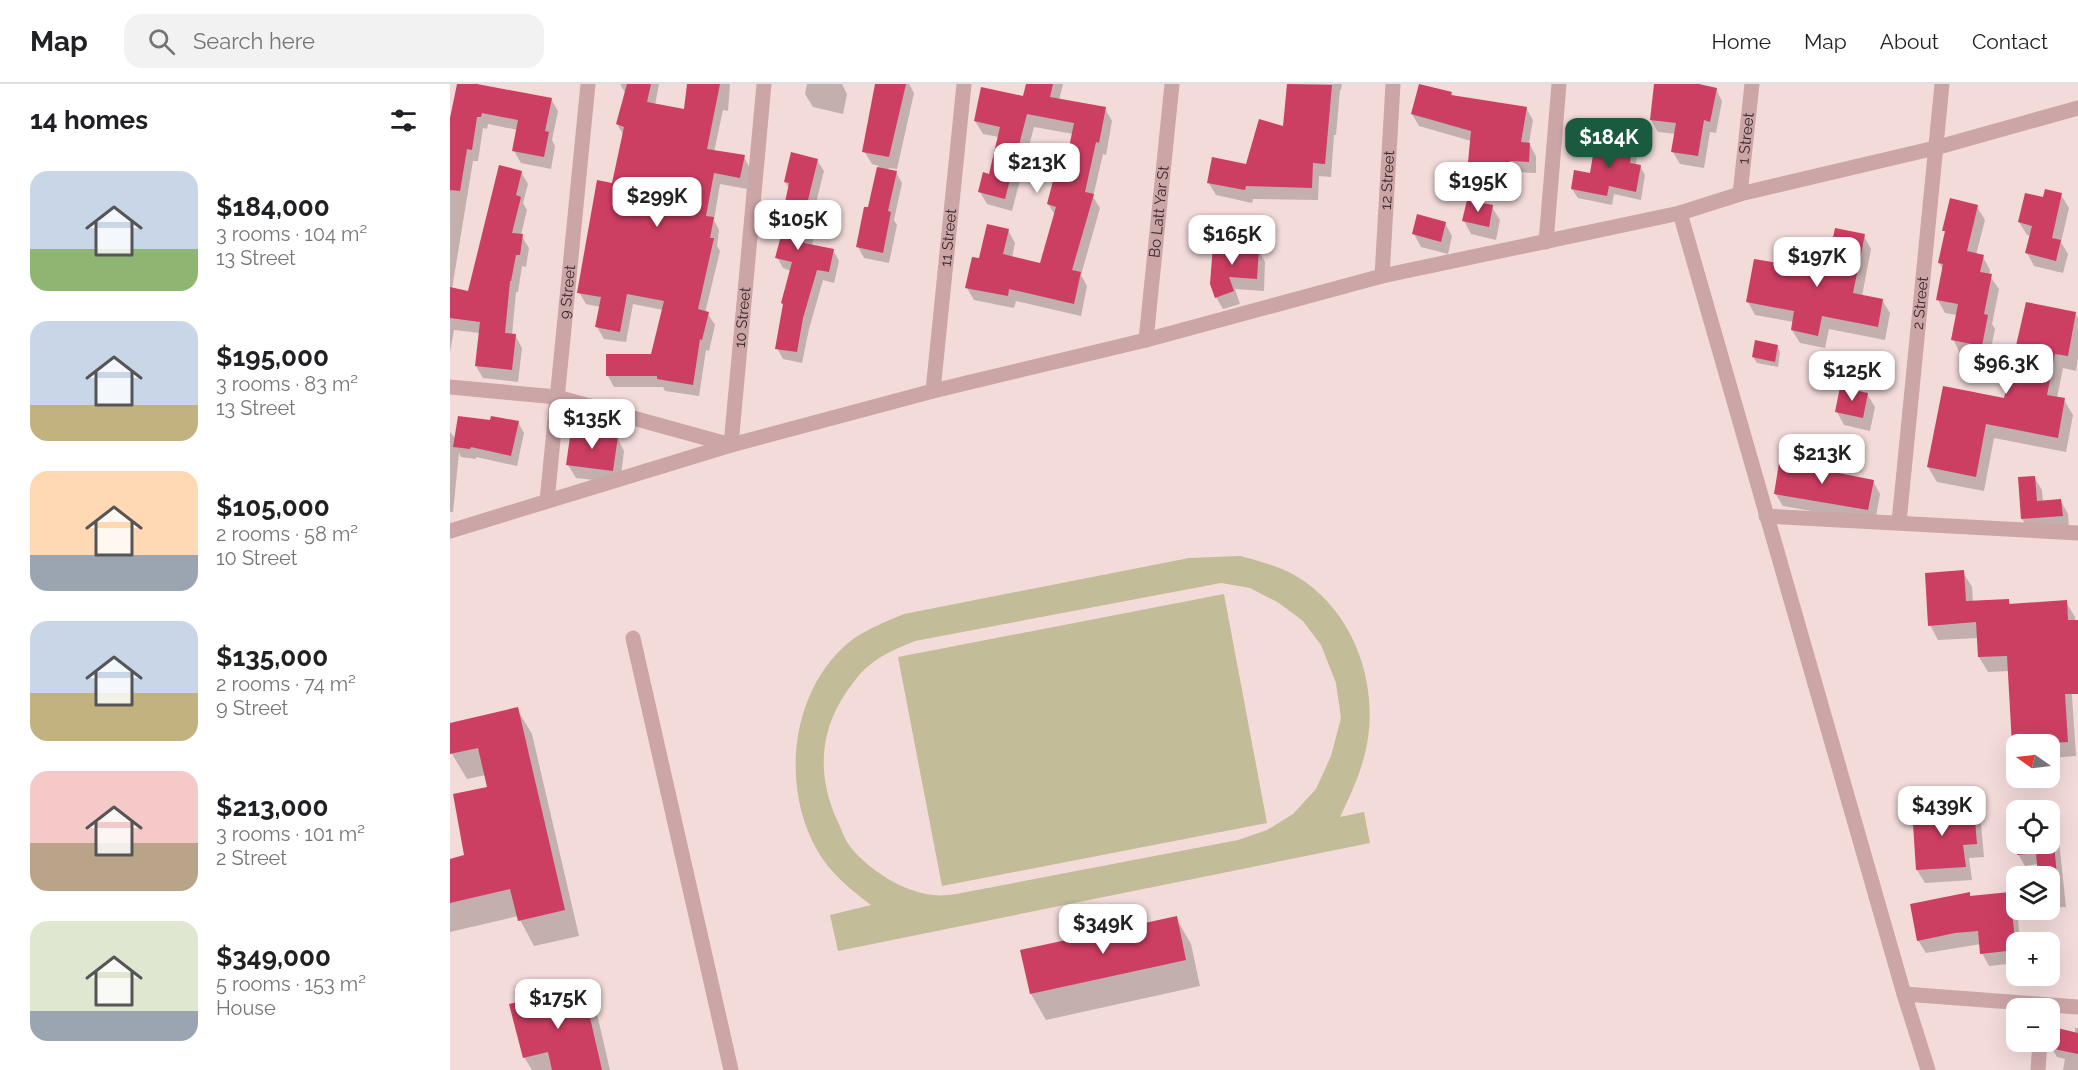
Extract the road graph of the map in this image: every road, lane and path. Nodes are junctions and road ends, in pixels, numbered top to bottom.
1 (588, 84) edge
2 (764, 84) edge
3 (964, 84) edge
4 (1172, 84) edge
5 (1393, 84) edge
6 (1559, 84) edge
7 (1752, 84) edge
8 (1942, 84) edge
9 (2078, 108) edge
10 (1935, 148) junction
11 (1740, 194) junction
12 (1680, 213) junction
13 (1546, 242) junction
14 (1382, 276) junction
15 (1146, 340) junction
16 (450, 387) edge
17 (933, 391) junction
18 (557, 398) junction
19 (731, 445) junction
20 (547, 501) junction
21 (1766, 516) junction
22 (1899, 522) junction
23 (450, 531) edge
24 (2078, 532) edge
25 (633, 638) dead end
26 (1904, 994) junction
27 (2006, 1003) edge
28 (2060, 1006) edge
29 (2078, 1007) edge
30 (2039, 1052) edge
31 (731, 1070) edge
32 (1928, 1070) edge
33 (2038, 1070) edge

1 - 18 street, 9 Street
2 - 19 street, 10 Street
3 - 17 street, 11 Street
4 - 15 street, Bo Latt Yar St
5 - 14 street, 12 Street
6 - 13 street
7 - 11 street, 1 Street
8 - 10 street, 2 Street
9 - 10 street
10 - 11 street
10 - 22 street, 2 Street
11 - 12 street
12 - 13 street
12 - 21 street
13 - 14 street
14 - 15 street
15 - 17 street
16 - 18 street
17 - 19 street
18 - 19 street
18 - 20 street, 9 Street
19 - 20 street
20 - 23 street
21 - 22 street
21 - 26 street
22 - 24 street
25 - 31 street
26 - 27 street
26 - 32 street
28 - 29 street
30 - 33 street

